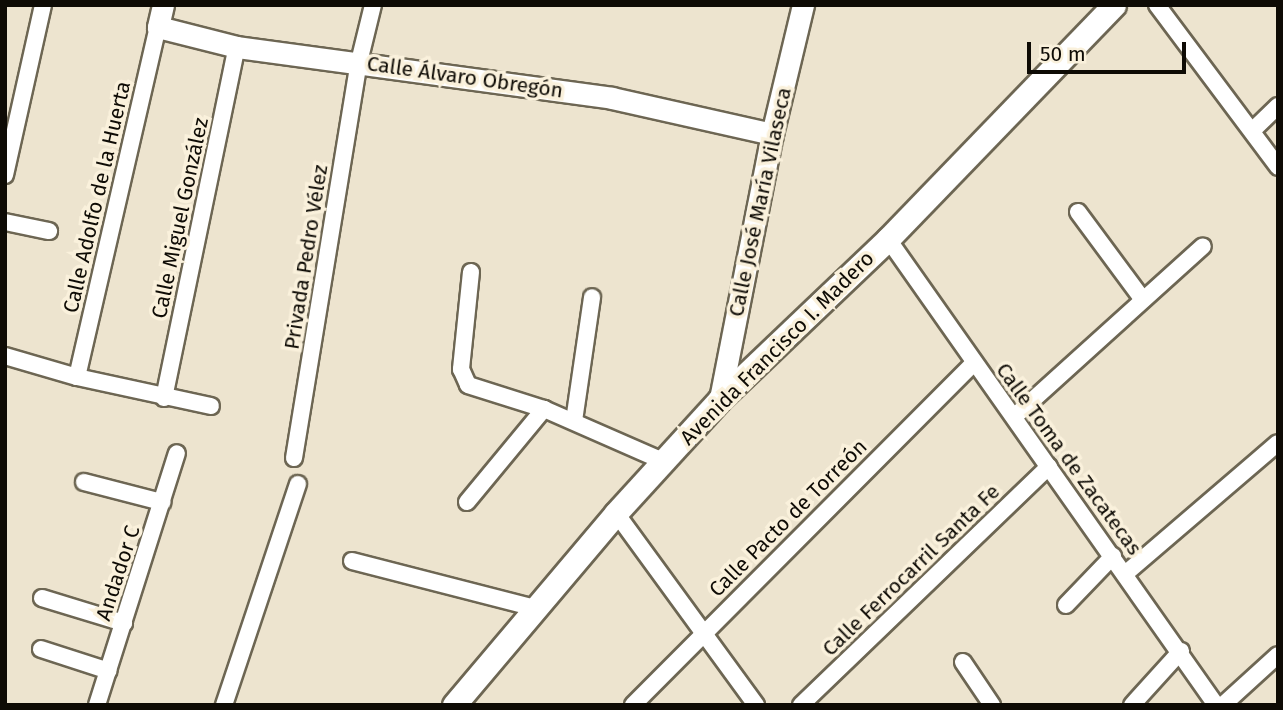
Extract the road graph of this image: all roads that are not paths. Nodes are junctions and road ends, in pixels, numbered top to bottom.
1 (43, 5) edge
2 (163, 5) edge
3 (373, 5) edge
4 (803, 5) edge
5 (1114, 5) edge
6 (1157, 5) edge
7 (158, 27) junction
8 (237, 47) junction
9 (359, 62) junction
10 (1278, 106) edge
11 (1252, 131) junction
12 (772, 134) junction
13 (1278, 167) edge
14 (5, 175) edge
15 (1078, 212) dead end
16 (5, 222) edge
17 (49, 231) dead end
18 (888, 239) junction
19 (1203, 246) dead end
20 (471, 272) dead end
21 (592, 297) dead end
22 (1143, 300) junction
23 (5, 356) edge
24 (974, 363) junction
25 (78, 377) junction
26 (164, 398) junction
27 (720, 399) junction
28 (211, 406) dead end
29 (544, 409) junction
30 (1015, 416) junction
31 (574, 421) junction
32 (1278, 443) edge
33 (177, 453) dead end
34 (294, 458) dead end
35 (663, 461) junction
36 (1049, 466) junction
37 (84, 482) dead end
38 (298, 484) dead end
39 (162, 502) junction
40 (467, 502) dead end
41 (616, 513) junction
42 (1113, 556) junction
43 (352, 561) dead end
44 (1125, 574) junction
45 (42, 598) dead end
46 (1066, 605) dead end
47 (535, 608) junction
48 (124, 623) junction
49 (703, 632) junction
50 (41, 649) dead end
51 (1181, 651) junction
52 (1278, 655) edge
53 (963, 662) dead end
54 (109, 671) junction
55 (97, 705) edge
56 (224, 705) edge
57 (454, 705) edge
58 (633, 705) edge
59 (756, 705) edge
60 (801, 705) edge
61 (992, 705) edge
62 (1132, 705) edge
63 (1216, 705) edge
64 (1223, 705) edge

1 - 14 street
2 - 7 street
3 - 9 street, Privada Pedro Vélez
4 - 12 street, Calle José María Vilaseca
5 - 18 main road, Avenida Francisco I. Madero
6 - 11 street
7 - 8 street, Calle Álvaro Obregón
7 - 25 street, Calle Adolfo de la Huerta
8 - 9 street, Calle Álvaro Obregón
8 - 26 street, Calle Miguel González
9 - 12 street, Calle Álvaro Obregón
9 - 34 street, Privada Pedro Vélez
10 - 11 street
11 - 13 street
12 - 27 street, Calle José María Vilaseca
15 - 22 street
16 - 17 street
18 - 24 street, Calle Toma de Zacatecas
18 - 27 main road, Avenida Francisco I. Madero
19 - 22 street
20 - 29 street
21 - 31 street
22 - 30 street
23 - 25 street
24 - 30 street, Calle Toma de Zacatecas
24 - 49 street, Calle Pacto de Torreón
25 - 26 street
26 - 28 street
27 - 35 main road, Avenida Francisco I. Madero
29 - 31 street
29 - 40 street
30 - 36 street, Calle Toma de Zacatecas
31 - 35 street
32 - 44 street
33 - 39 street, Andador C
35 - 41 main road, Avenida Francisco I. Madero
36 - 42 street, Calle Toma de Zacatecas
36 - 60 street, Calle Ferrocarril Santa Fe
37 - 39 street
38 - 56 street
39 - 48 street, Andador C
41 - 47 main road, Avenida Francisco I. Madero
41 - 49 street
42 - 44 street, Calle Toma de Zacatecas
42 - 46 street
43 - 47 street
44 - 51 street, Calle Toma de Zacatecas
45 - 48 street
47 - 57 main road, Avenida Francisco I. Madero
48 - 54 street, Andador C
49 - 58 street, Calle Pacto de Torreón
49 - 59 street
50 - 54 street
51 - 62 street
51 - 63 street, Calle Toma de Zacatecas
52 - 64 street
53 - 61 street
54 - 55 street, Andador C

